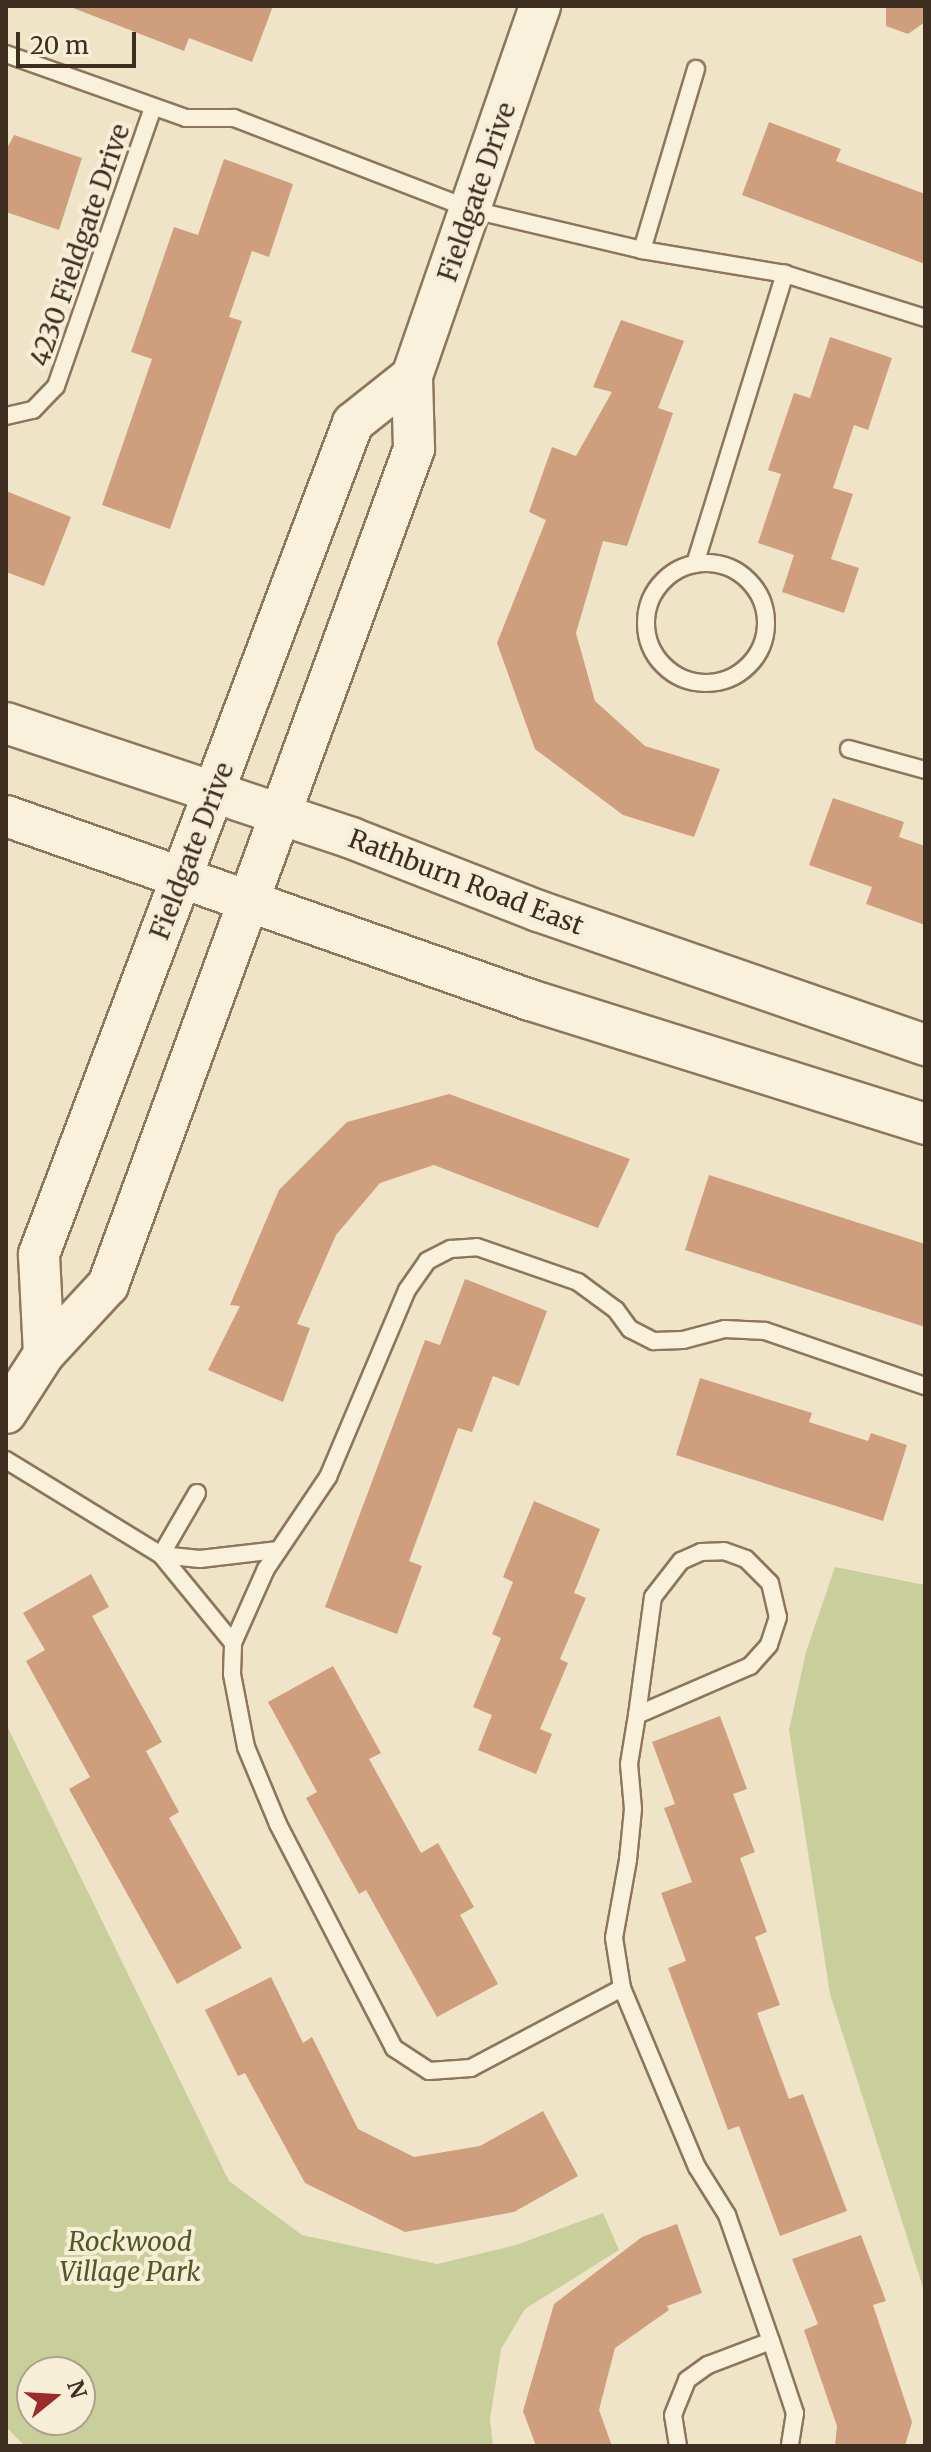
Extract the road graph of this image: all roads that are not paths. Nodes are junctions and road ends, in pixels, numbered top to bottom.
1 (540, 6) edge
2 (6, 54) edge
3 (696, 69) dead end
4 (153, 108) junction
5 (473, 210) junction
6 (642, 250) junction
7 (785, 274) junction
8 (925, 318) edge
9 (412, 376) junction
10 (6, 416) edge
11 (695, 564) junction
12 (6, 723) edge
13 (849, 749) dead end
14 (925, 770) edge
15 (214, 793) junction
16 (6, 816) edge
17 (280, 816) junction
18 (181, 880) junction
19 (248, 904) junction
20 (925, 1045) edge
21 (925, 1124) edge
22 (44, 1354) junction
23 (925, 1386) edge
24 (6, 1413) edge
25 (6, 1460) edge
26 (197, 1493) dead end
27 (278, 1550) junction
28 (161, 1555) junction
29 (233, 1643) junction
30 (637, 1715) junction
31 (622, 1988) junction
32 (771, 2341) junction
33 (678, 2446) edge
34 (790, 2446) edge

1 - 5 street, Fieldgate Drive
2 - 4 lane, 4230 Fieldgate Drive
3 - 6 lane
4 - 5 lane, 4230 Fieldgate Drive
4 - 10 lane, 4230 Fieldgate Drive
5 - 6 lane, 4230 Fieldgate Drive
5 - 9 street, Fieldgate Drive
6 - 7 lane, 4230 Fieldgate Drive
7 - 8 lane, 4230 Fieldgate Drive
7 - 11 lane
9 - 15 street, Fieldgate Drive
9 - 17 street, Fieldgate Drive
11 - 11 lane
12 - 15 street, Rathburn Road East
13 - 14 lane
15 - 17 street, Rathburn Road East
15 - 18 street, Fieldgate Drive
16 - 18 street
17 - 19 street, Fieldgate Drive
17 - 20 street, Rathburn Road East
18 - 19 street
18 - 22 street, Fieldgate Drive
19 - 21 street
19 - 22 street, Fieldgate Drive
22 - 24 street, Fieldgate Drive
23 - 27 lane
25 - 28 lane
26 - 28 lane
27 - 28 lane
27 - 29 lane
28 - 29 lane
29 - 31 lane
30 - 30 lane
30 - 31 lane
31 - 32 lane
32 - 33 lane
32 - 34 lane

